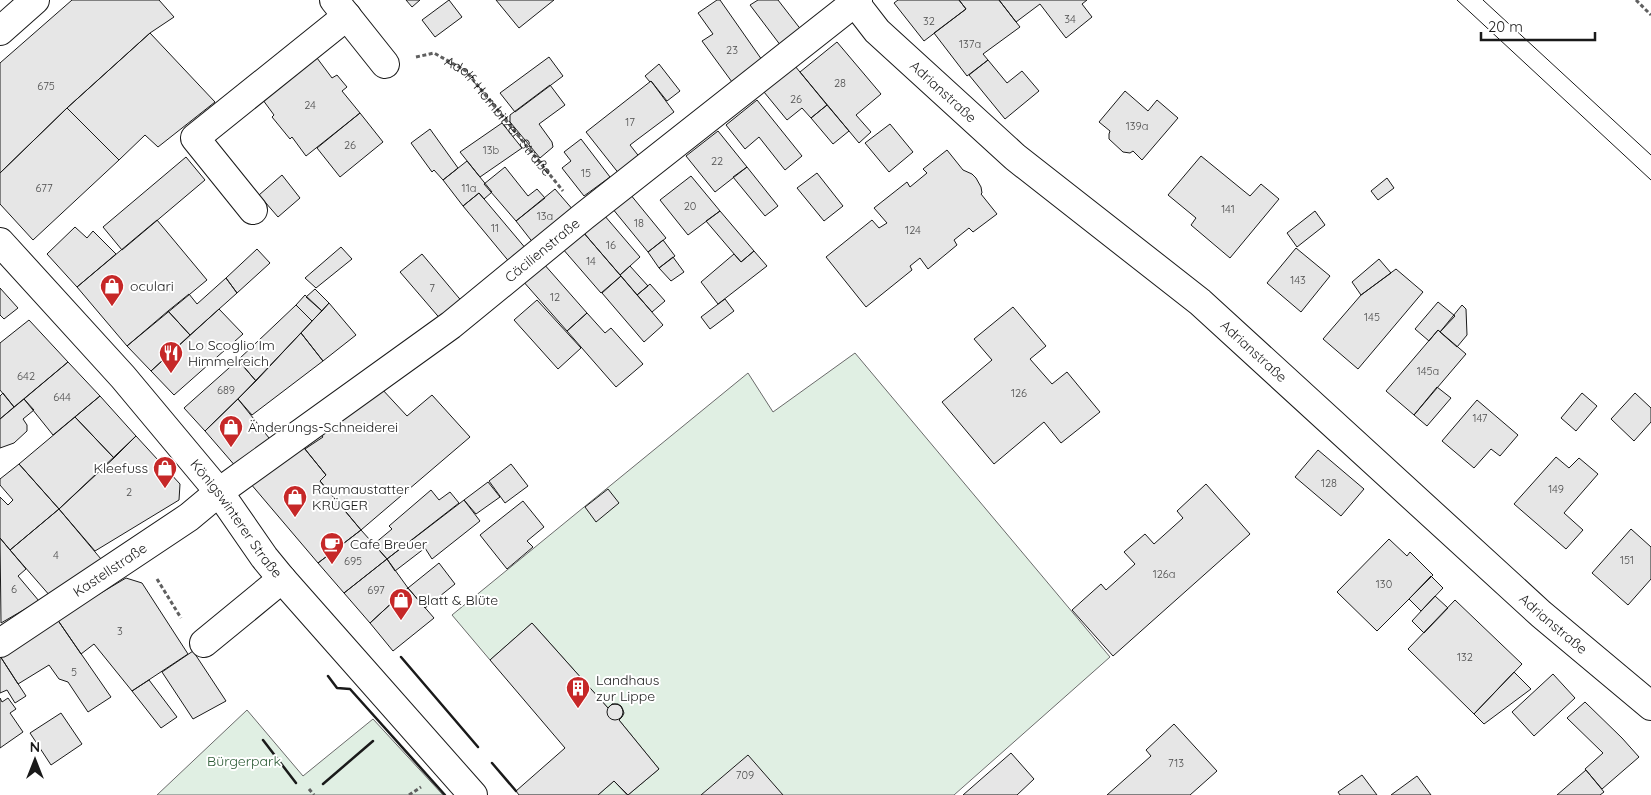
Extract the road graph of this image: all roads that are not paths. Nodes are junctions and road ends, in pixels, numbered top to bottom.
1 (35, 0) edge
2 (856, 1) edge
3 (340, 8) edge
4 (0, 31) edge
5 (385, 64) road end
6 (254, 210) dead end
7 (0, 242) edge
8 (219, 492) junction
9 (282, 579) junction
10 (0, 642) edge
11 (204, 643) road end
12 (1651, 706) edge
13 (473, 795) edge

1 - 4 street
2 - 8 street, Cäcilienstraße
2 - 12 street, Adrianstraße
3 - 5 street
3 - 6 street
7 - 8 street, Königswinterer Straße
8 - 9 street, Königswinterer Straße
8 - 10 street, Kastellstraße
9 - 11 street
9 - 13 street, Königswinterer Straße

